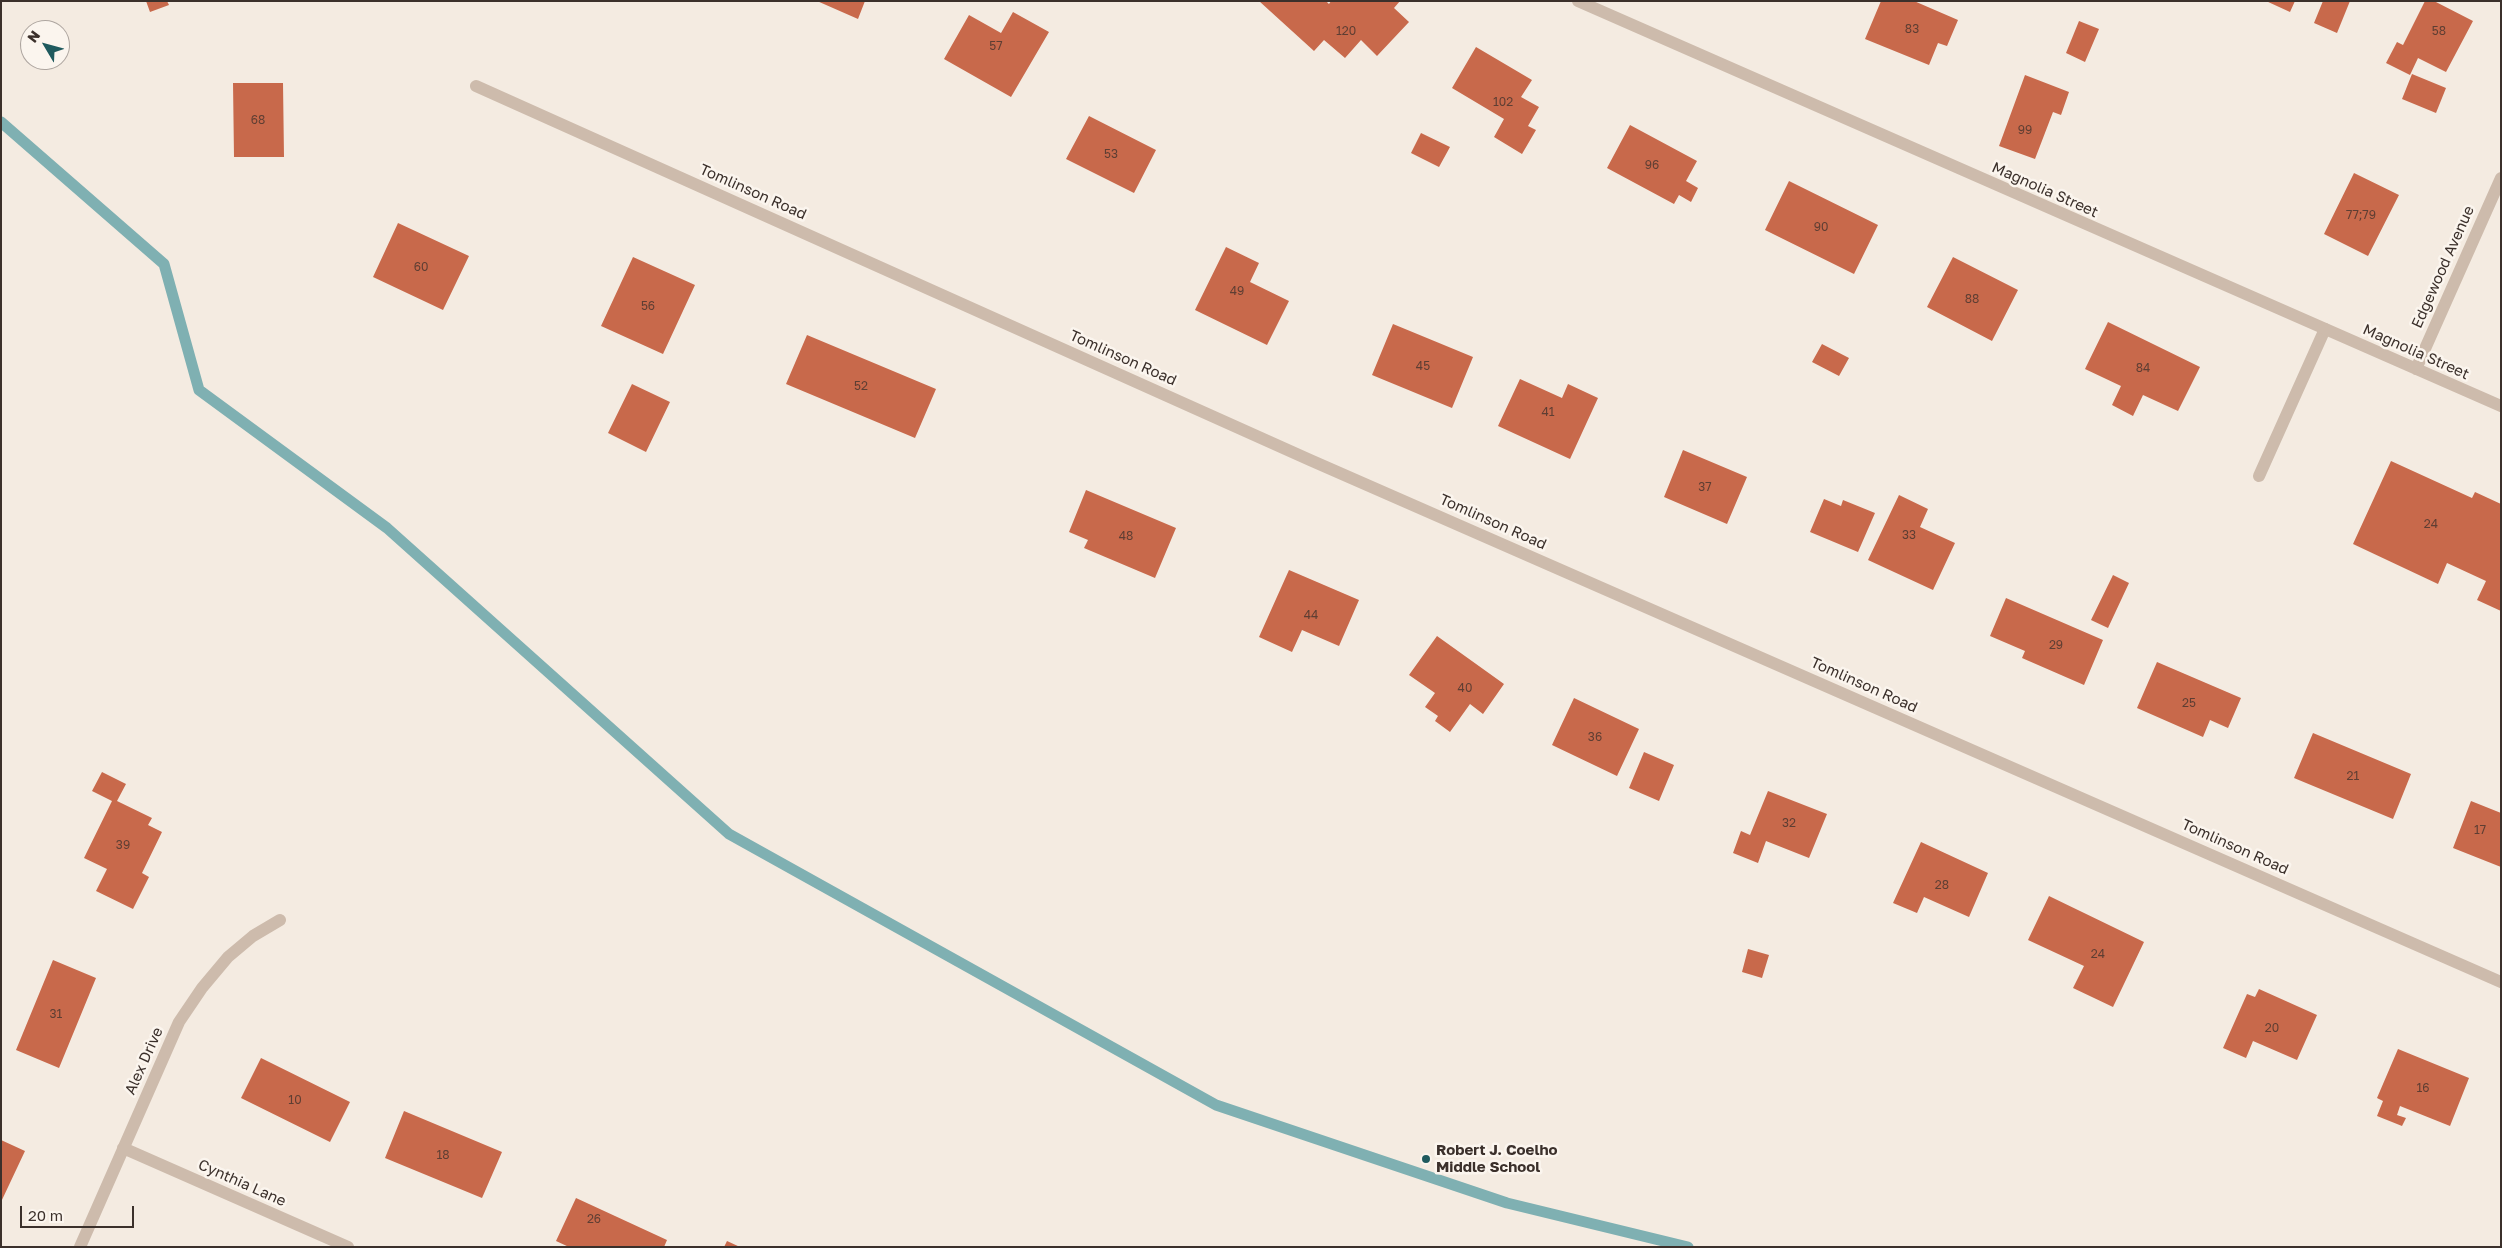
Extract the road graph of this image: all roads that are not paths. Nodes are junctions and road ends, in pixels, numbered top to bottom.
1 (1578, 1) edge
2 (476, 86) dead end
3 (2501, 178) edge
4 (2325, 329) junction
5 (2416, 369) junction
6 (2501, 406) edge
7 (2259, 476) dead end
8 (280, 920) dead end
9 (2501, 982) edge
10 (123, 1148) junction
11 (80, 1247) edge
12 (348, 1247) edge

1 - 4 street, Magnolia Street
2 - 9 street, Tomlinson Road
3 - 5 street, Edgewood Avenue
4 - 5 street, Magnolia Street
4 - 7 street
5 - 6 street, Magnolia Street
8 - 10 street, Alex Drive
10 - 11 street, Alex Drive
10 - 12 street, Cynthia Lane

